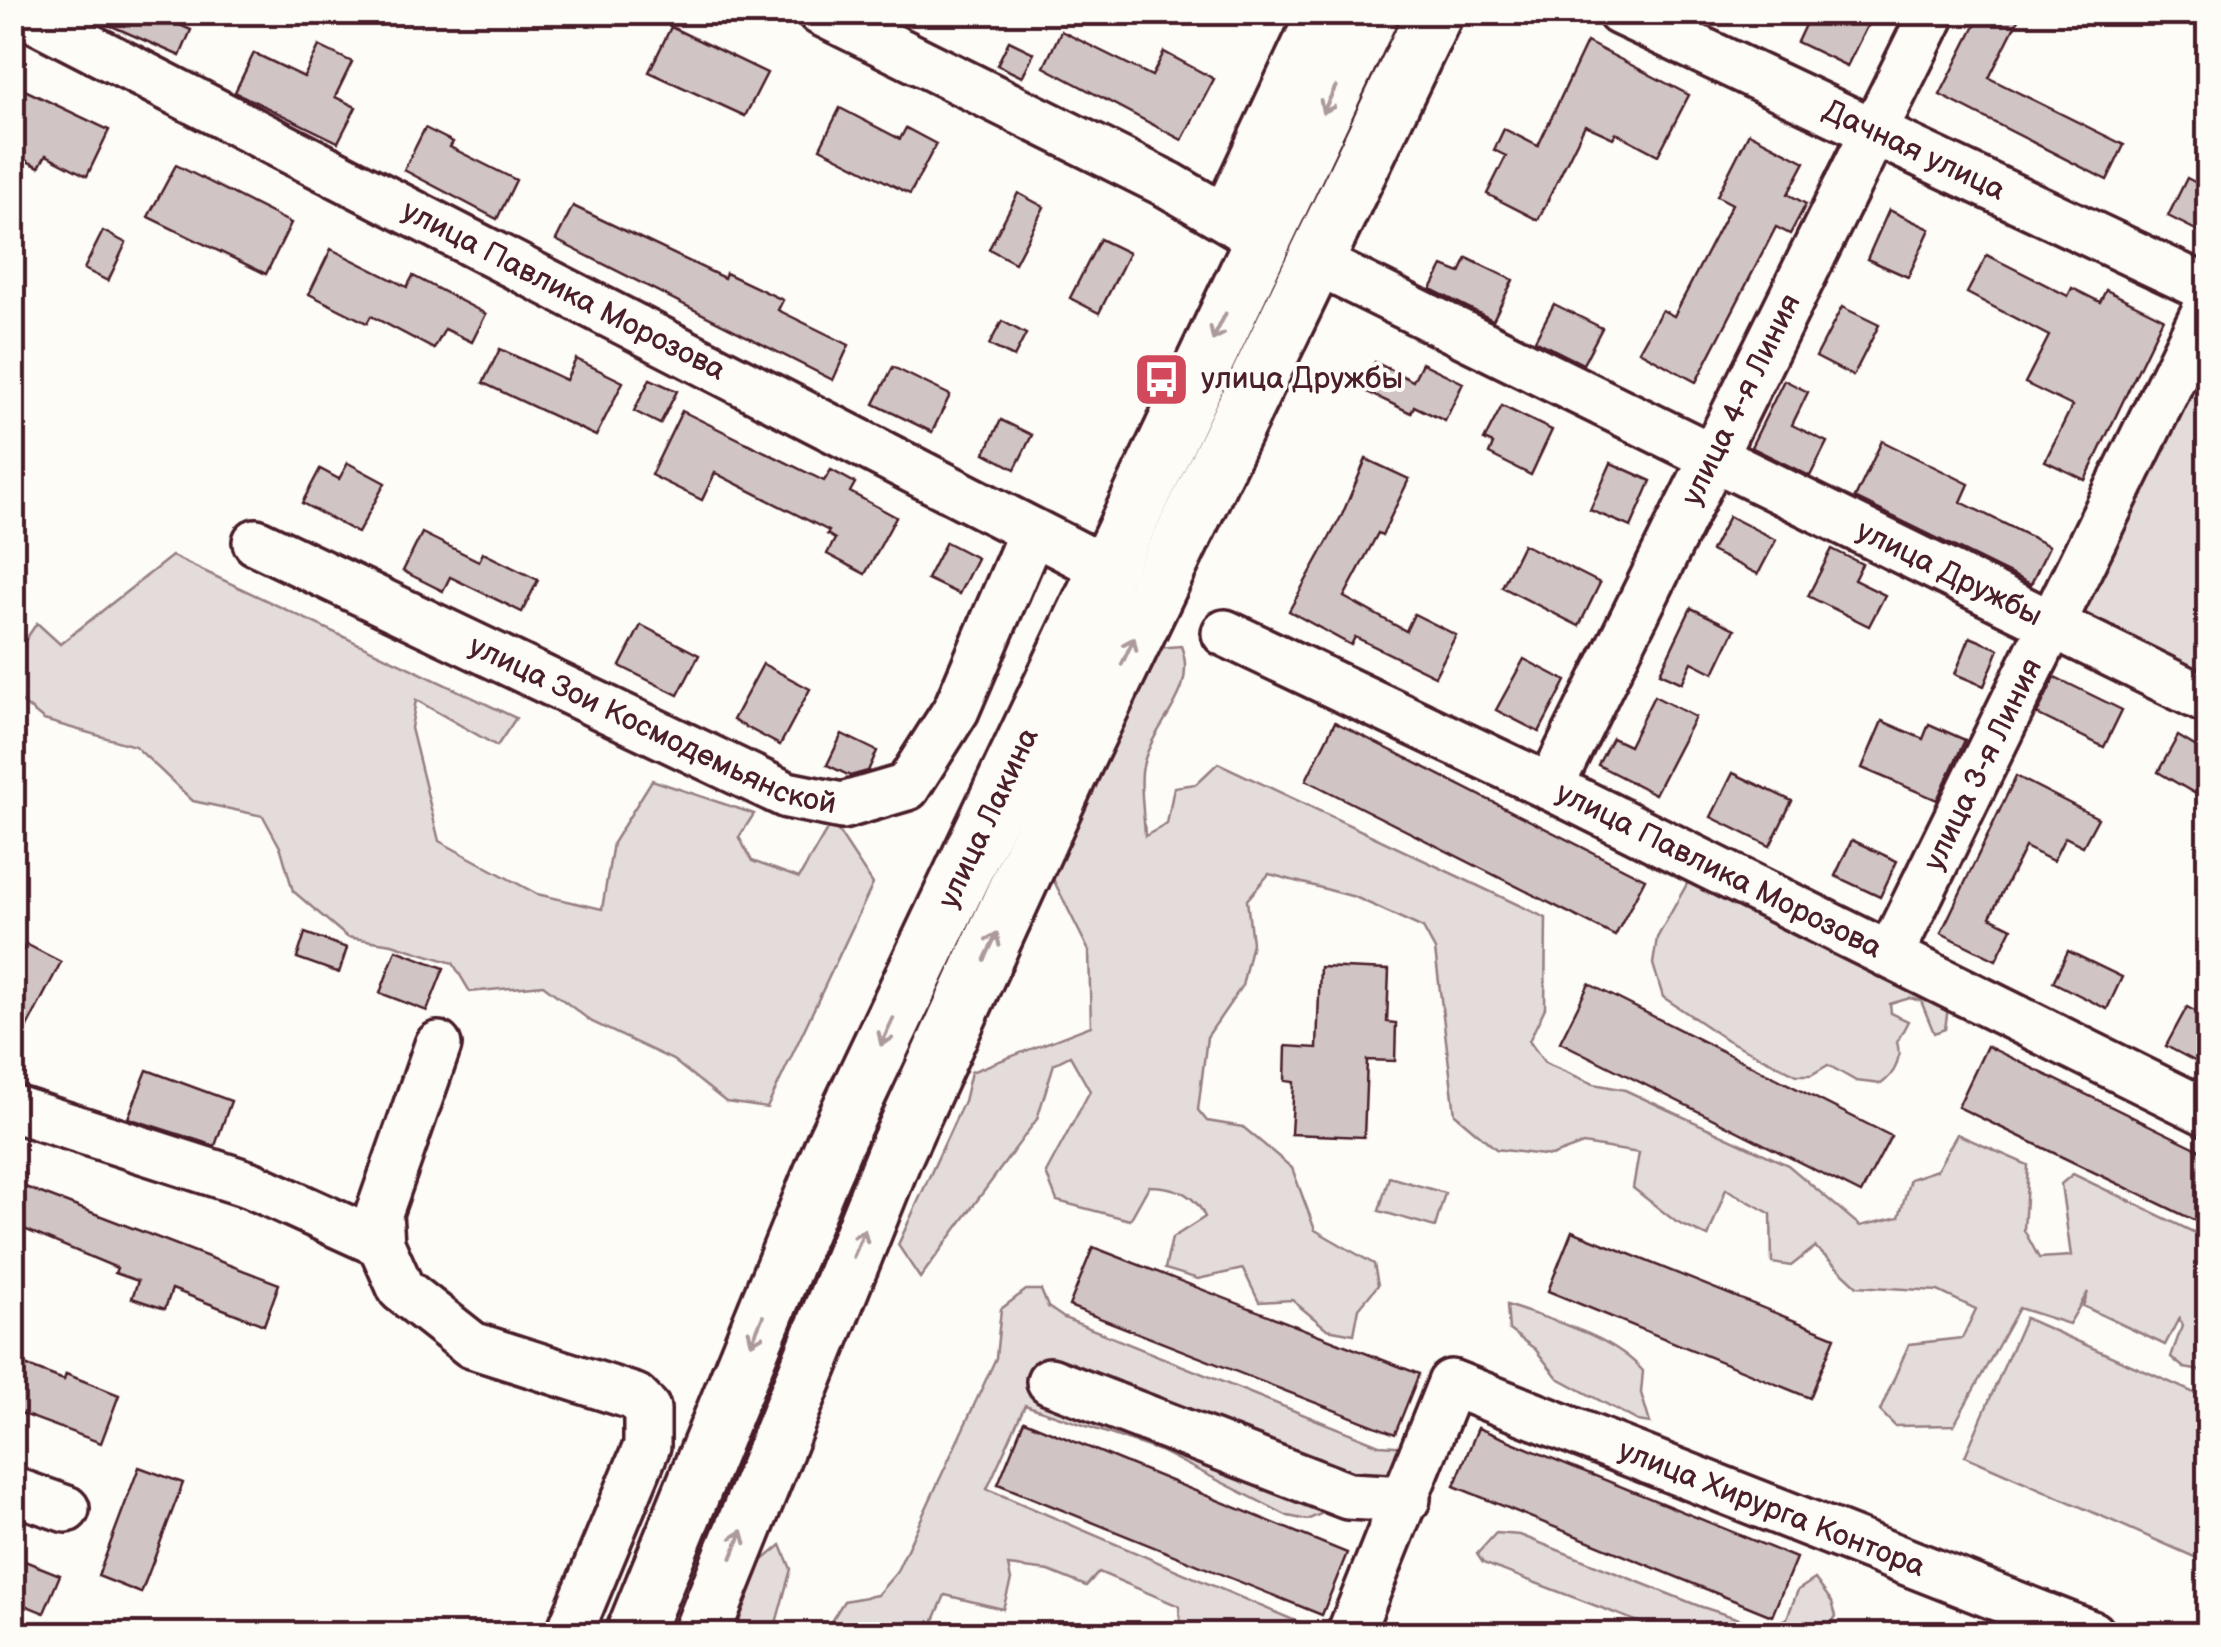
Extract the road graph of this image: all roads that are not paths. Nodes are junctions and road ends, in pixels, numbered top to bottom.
1 (21, 12) edge
2 (820, 12) edge
3 (1321, 12) edge
4 (1371, 12) edge
5 (1435, 12) edge
6 (1620, 12) edge
7 (1933, 12) edge
8 (1876, 129) junction
9 (1243, 228) junction
10 (1314, 261) junction
11 (2208, 289) edge
12 (2208, 305) edge
13 (1716, 456) junction
14 (1032, 532) junction
15 (256, 542) dead end
16 (1104, 568) junction
17 (2052, 623) junction
18 (1224, 633) dead end
19 (2208, 701) edge
20 (1550, 787) junction
21 (1890, 956) junction
22 (438, 1045) dead end
23 (12, 1108) edge
24 (2208, 1113) edge
25 (381, 1244) junction
26 (1050, 1381) dead end
27 (12, 1490) edge
28 (1407, 1498) junction
29 (66, 1510) dead end
30 (569, 1634) edge
31 (634, 1634) edge
32 (701, 1634) edge
33 (1350, 1634) edge
34 (2091, 1634) edge

1 - 14 street, улица Павлика Морозова
2 - 9 street
3 - 9 street
4 -> 9 highway, улица Лакина
5 - 10 highway, улица Лакина
6 - 8 street, Дачная улица
7 - 8 street, улица 4-я Линия
8 - 11 street, Дачная улица
8 - 13 street, улица 4-я Линия
9 -> 16 highway, улица Лакина
10 - 13 street, улица Дружбы
32 -> 10 highway, улица Лакина
12 - 17 street, улица 3-я Линия
13 - 17 street, улица Дружбы
13 - 20 street, улица 4-я Линия
14 - 15 street, улица Зои Космодемьянской
14 - 16 street, улица Павлика Морозова
16 -> 31 highway, улица Лакина
17 - 19 street, улица Дружбы
17 - 21 street, улица 3-я Линия
18 - 20 street, улица Павлика Морозова
20 - 21 street, улица Павлика Морозова
21 - 24 street, улица Павлика Морозова
22 - 25 street
23 - 25 street
25 - 30 street
26 - 28 street
27 - 29 street
28 - 33 street
28 - 34 street, улица Хирурга Контора

